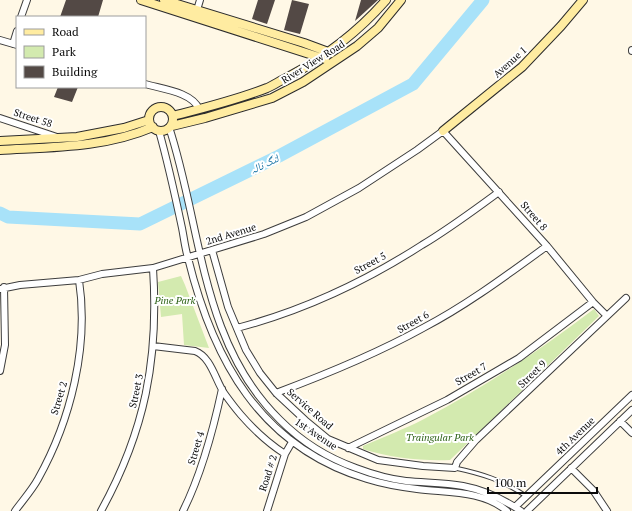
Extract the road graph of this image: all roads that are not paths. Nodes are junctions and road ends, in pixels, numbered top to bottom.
1 (26, 0) edge
2 (142, 0) edge
3 (164, 0) edge
4 (200, 0) edge
5 (386, 0) edge
6 (401, 0) edge
7 (583, 0) edge
8 (197, 10) junction
9 (21, 16) edge
10 (0, 40) edge
11 (15, 44) edge
12 (328, 52) junction
13 (321, 57) junction
14 (341, 57) junction
15 (332, 63) junction
16 (146, 84) edge
17 (199, 109) junction
18 (173, 116) junction
19 (0, 118) edge
20 (156, 129) junction
21 (171, 129) junction
22 (443, 131) junction
23 (60, 138) junction
24 (0, 141) edge
25 (0, 150) edge
26 (499, 192) junction
27 (547, 246) junction
28 (212, 250) junction
29 (200, 254) junction
30 (188, 257) junction
31 (153, 268) junction
32 (79, 280) junction
33 (2, 288) edge
34 (626, 298) dead end
35 (593, 302) junction
36 (608, 316) junction
37 (237, 328) junction
38 (153, 346) junction
39 (0, 370) edge
40 (222, 389) junction
41 (276, 393) junction
42 (632, 395) edge
43 (632, 410) edge
44 (620, 421) junction
45 (632, 433) edge
46 (292, 442) junction
47 (348, 448) junction
48 (285, 454) junction
49 (454, 468) junction
50 (571, 468) junction
51 (526, 496) junction
52 (515, 507) junction
53 (15, 511) edge
54 (101, 511) edge
55 (183, 511) edge
56 (267, 511) edge
57 (507, 511) edge
58 (521, 511) edge
59 (527, 511) edge
60 (607, 511) edge

1 - 9 street
2 - 13 street
3 - 8 street
4 - 8 street
5 - 12 street, River View Road
6 - 14 street, River View Road
7 - 22 street, Avenue 1
8 - 12 street
10 - 11 street
12 - 13 street, River View Road
12 - 14 street
13 - 15 street
13 - 17 street, River View Road
14 - 15 street, River View Road
15 - 21 street, River View Road
16 - 17 street
17 - 18 street, River View Road
18 - 20 street
18 - 21 street
19 - 23 street, Street 58
20 - 21 street
20 - 23 street
20 - 25 street
20 - 30 street, 1st Avenue
21 - 29 street, 1st Avenue
22 - 26 street, Street 8
22 - 28 street, 2nd Avenue
23 - 24 street
26 - 27 street, Street 8
26 - 37 street, Street 5
27 - 35 street, Street 8
27 - 41 street, Street 6
28 - 29 street, 2nd Avenue
28 - 37 street, Service Road
29 - 30 street, 2nd Avenue
29 - 52 street, 1st Avenue
30 - 31 street, 2nd Avenue
30 - 46 street, 1st Avenue
31 - 32 street, 2nd Avenue
31 - 38 street, Street 3
32 - 33 street, 2nd Avenue
32 - 53 street, Street 2
33 - 39 street
34 - 36 street, Street 9
35 - 36 street, Street 8
35 - 47 street, Street 7
36 - 49 street, Street 9
37 - 41 street, Service Road
38 - 40 street
38 - 54 street, Street 3
40 - 48 street
40 - 55 street, Street 4
41 - 47 street, Service Road
42 - 51 street, 4th Avenue
43 - 44 street, 4th Avenue
44 - 45 street
44 - 50 street, 4th Avenue
46 - 48 street, Road # 2
46 - 57 street, 1st Avenue
47 - 49 street, Service Road
48 - 56 street, Road # 2
49 - 51 lane, Service Road
50 - 59 street, 4th Avenue
50 - 60 street
51 - 52 street, 4th Avenue
52 - 58 street, 1st Avenue

